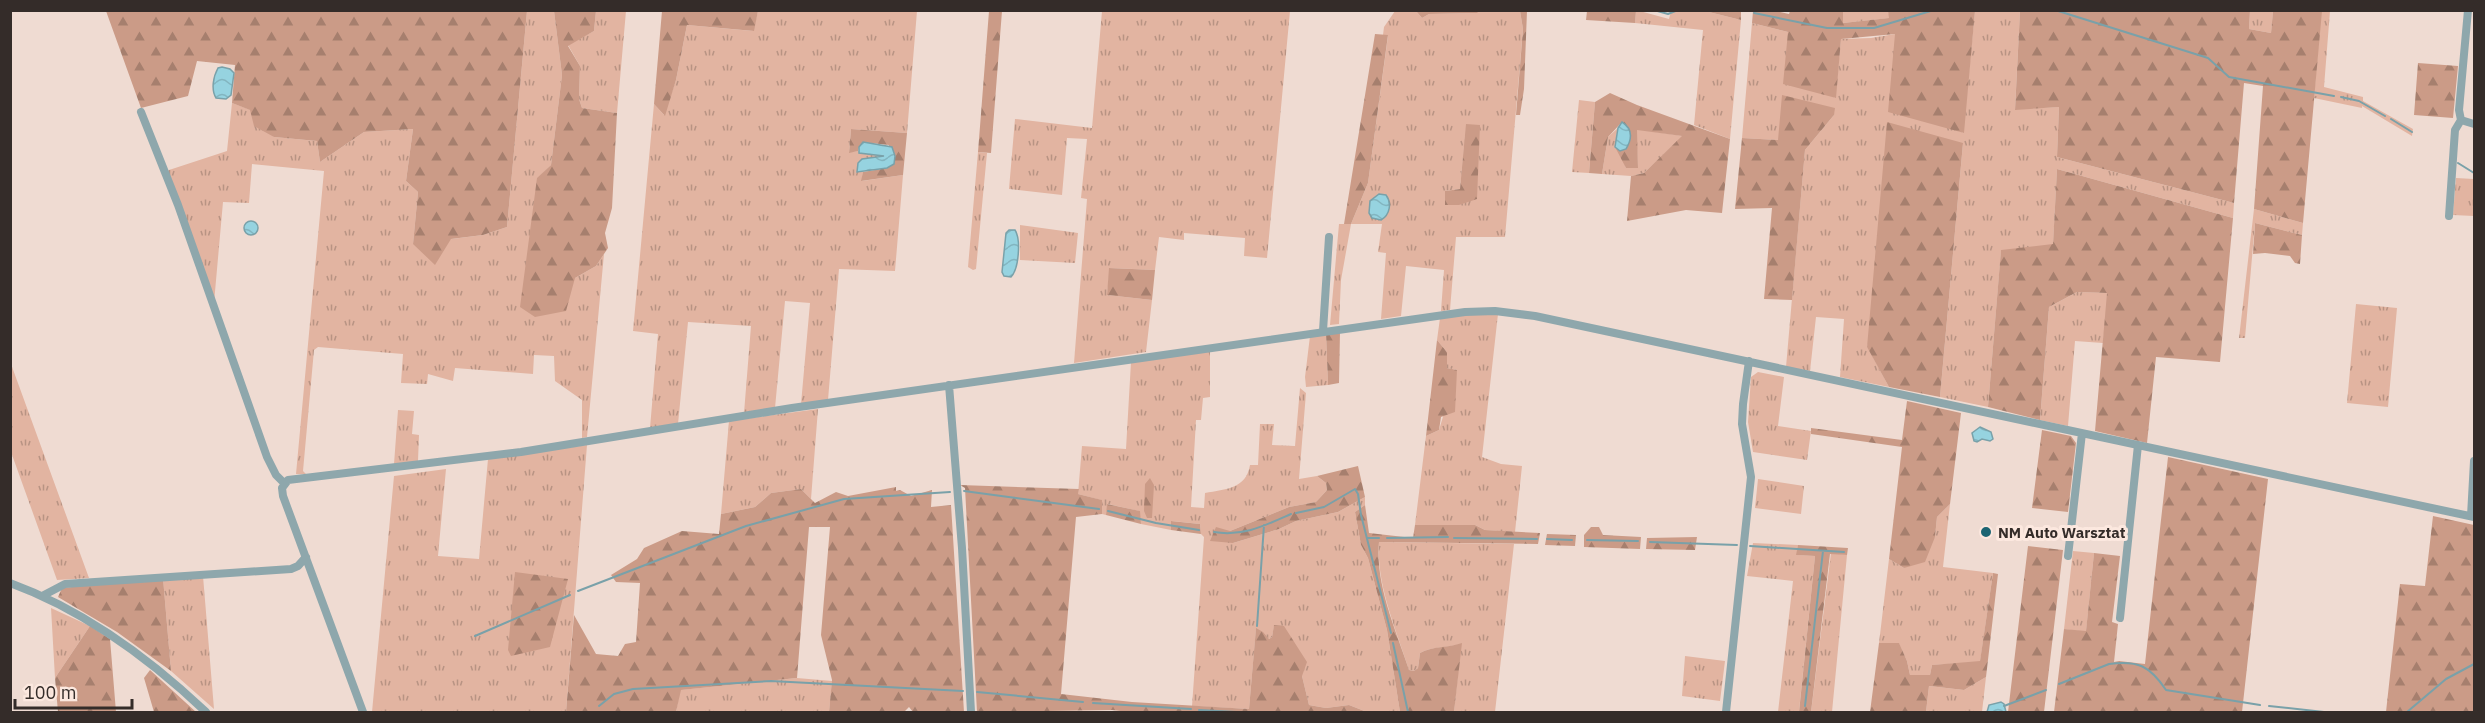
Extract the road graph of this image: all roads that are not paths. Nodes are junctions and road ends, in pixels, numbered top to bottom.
1 (2468, 10) edge
2 (141, 112) dead end
3 (2461, 120) junction
4 (2475, 124) edge
5 (2449, 216) dead end
6 (1329, 237) dead end
7 (1323, 331) junction
8 (1749, 361) junction
9 (950, 385) junction
10 (2082, 433) junction
11 (2138, 446) junction
12 (2475, 461) edge
13 (284, 483) junction
14 (2473, 517) edge
15 (2068, 556) dead end
16 (306, 557) junction
17 (10, 583) edge
18 (44, 595) junction
19 (2120, 618) dead end
20 (206, 712) edge
21 (363, 712) edge
22 (971, 712) edge
23 (1726, 712) edge

1 - 3 street
2 - 13 street
3 - 4 street
3 - 5 street
6 - 7 street
7 - 8 street
7 - 9 street
8 - 10 street
8 - 23 street
9 - 13 street
9 - 22 street
10 - 11 street
10 - 15 street
11 - 14 street
11 - 19 street
12 - 14 street
13 - 16 street
16 - 18 street
16 - 21 street
17 - 18 street
18 - 20 street

